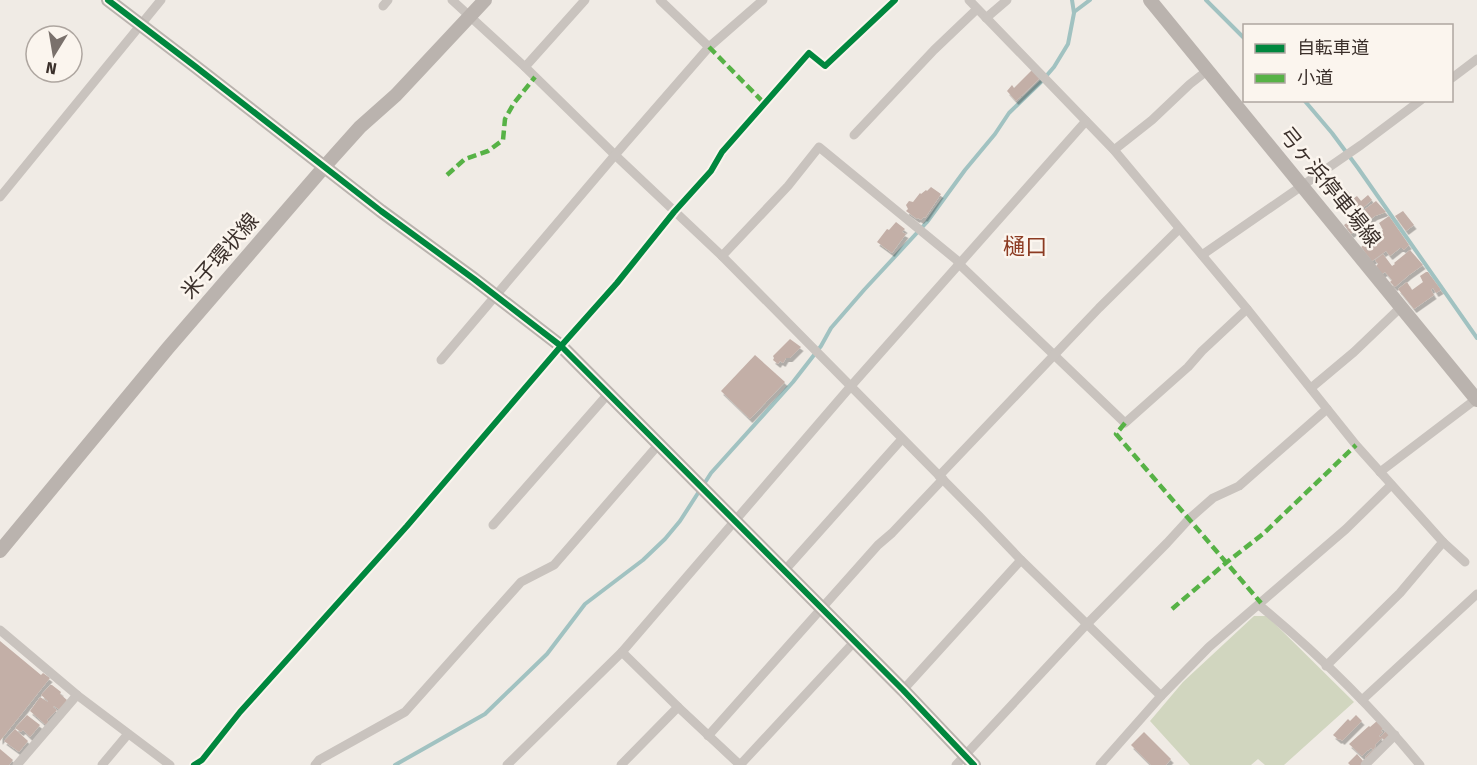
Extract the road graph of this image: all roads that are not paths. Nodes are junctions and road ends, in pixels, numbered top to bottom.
1 (108, 0) edge
2 (161, 0) edge
3 (452, 0) edge
4 (485, 0) edge
5 (585, 0) edge
6 (660, 0) edge
7 (764, 0) edge
8 (895, 0) edge
9 (969, 0) edge
10 (1007, 0) edge
11 (1150, 0) edge
12 (977, 9) junction
13 (470, 16) junction
14 (986, 18) junction
15 (141, 26) junction
16 (709, 47) junction
17 (1477, 58) edge
18 (525, 67) junction
19 (1208, 70) junction
20 (1453, 77) edge
21 (1418, 102) edge
22 (1086, 121) junction
23 (854, 135) dead end
24 (1113, 150) junction
25 (615, 155) junction
26 (325, 166) junction
27 (1302, 186) junction
28 (0, 197) edge
29 (674, 212) junction
30 (1179, 229) junction
31 (1202, 255) junction
32 (722, 256) junction
33 (959, 263) junction
34 (496, 296) junction
35 (1401, 307) junction
36 (1247, 309) junction
37 (561, 346) junction
38 (1054, 355) junction
39 (441, 360) dead end
40 (850, 386) junction
41 (1311, 388) junction
42 (608, 394) junction
43 (1476, 400) edge
44 (1327, 409) junction
45 (902, 439) junction
46 (659, 444) junction
47 (1380, 472) junction
48 (941, 478) junction
49 (1391, 485) junction
50 (736, 521) junction
51 (493, 525) dead end
52 (1443, 542) junction
53 (0, 551) edge
54 (1021, 560) junction
55 (1466, 562) dead end
56 (785, 570) junction
57 (1477, 594) edge
58 (1259, 605) junction
59 (822, 608) junction
60 (1087, 624) junction
61 (0, 630) edge
62 (855, 641) junction
63 (622, 652) junction
64 (1326, 666) junction
65 (903, 690) junction
66 (77, 695) junction
67 (1161, 696) junction
68 (1362, 700) junction
69 (678, 707) junction
70 (128, 734) junction
71 (1395, 735) junction
72 (708, 736) junction
73 (965, 762) edge
74 (16, 765) edge
75 (102, 765) edge
76 (170, 765) edge
77 (194, 765) edge
78 (315, 765) edge
79 (507, 765) edge
80 (621, 765) edge
81 (740, 765) edge
82 (1100, 765) edge
83 (1365, 765) edge
84 (1420, 765) edge

1 - 15 main road
2 - 15 street
3 - 13 street
4 - 13 main road, 米子環状線
5 - 18 street
6 - 16 street
7 - 16 street
8 - 29 street
9 - 12 street
10 - 14 street
11 - 19 main road, 弓ヶ浜停車場線
12 - 14 street
12 - 23 street
13 - 18 street
13 - 26 main road, 米子環状線
14 - 22 street
15 - 26 main road
15 - 28 street
16 - 25 street
17 - 20 street
18 - 25 street
19 - 24 street
19 - 27 main road, 弓ヶ浜停車場線
21 - 27 street
22 - 24 street
22 - 33 street
24 - 30 street
25 - 29 street
25 - 34 street
26 - 34 main road
26 - 53 main road, 米子環状線
27 - 31 street
27 - 35 main road, 弓ヶ浜停車場線
29 - 32 street
29 - 37 street
30 - 31 street
30 - 38 street
31 - 36 street
32 - 33 street
32 - 40 street
33 - 38 street
33 - 40 street
34 - 37 main road
34 - 39 street
35 - 41 street
35 - 43 main road, 弓ヶ浜停車場線
36 - 38 street
36 - 41 street
37 - 42 main road
37 - 77 street
38 - 48 street
40 - 45 street
40 - 50 street
41 - 44 street
42 - 46 main road
42 - 51 street
43 - 47 street
44 - 47 street
44 - 60 street
45 - 48 street
45 - 56 street
46 - 50 main road
46 - 78 street
47 - 49 street
48 - 54 street
48 - 59 street
49 - 52 street
49 - 58 street
50 - 56 main road
50 - 63 street
52 - 55 street
52 - 64 street
54 - 60 street
54 - 65 street
56 - 59 main road
57 - 68 street
58 - 64 street
58 - 67 street
59 - 62 main road
59 - 72 street
60 - 67 street
60 - 73 street
61 - 66 street
62 - 65 main road
62 - 81 street
63 - 69 street
63 - 79 street
64 - 68 street
65 - 73 main road
66 - 70 street
66 - 74 street
67 - 82 street
68 - 71 street
69 - 72 street
69 - 80 street
70 - 75 street
70 - 76 street
71 - 83 street
71 - 84 street
72 - 81 street

